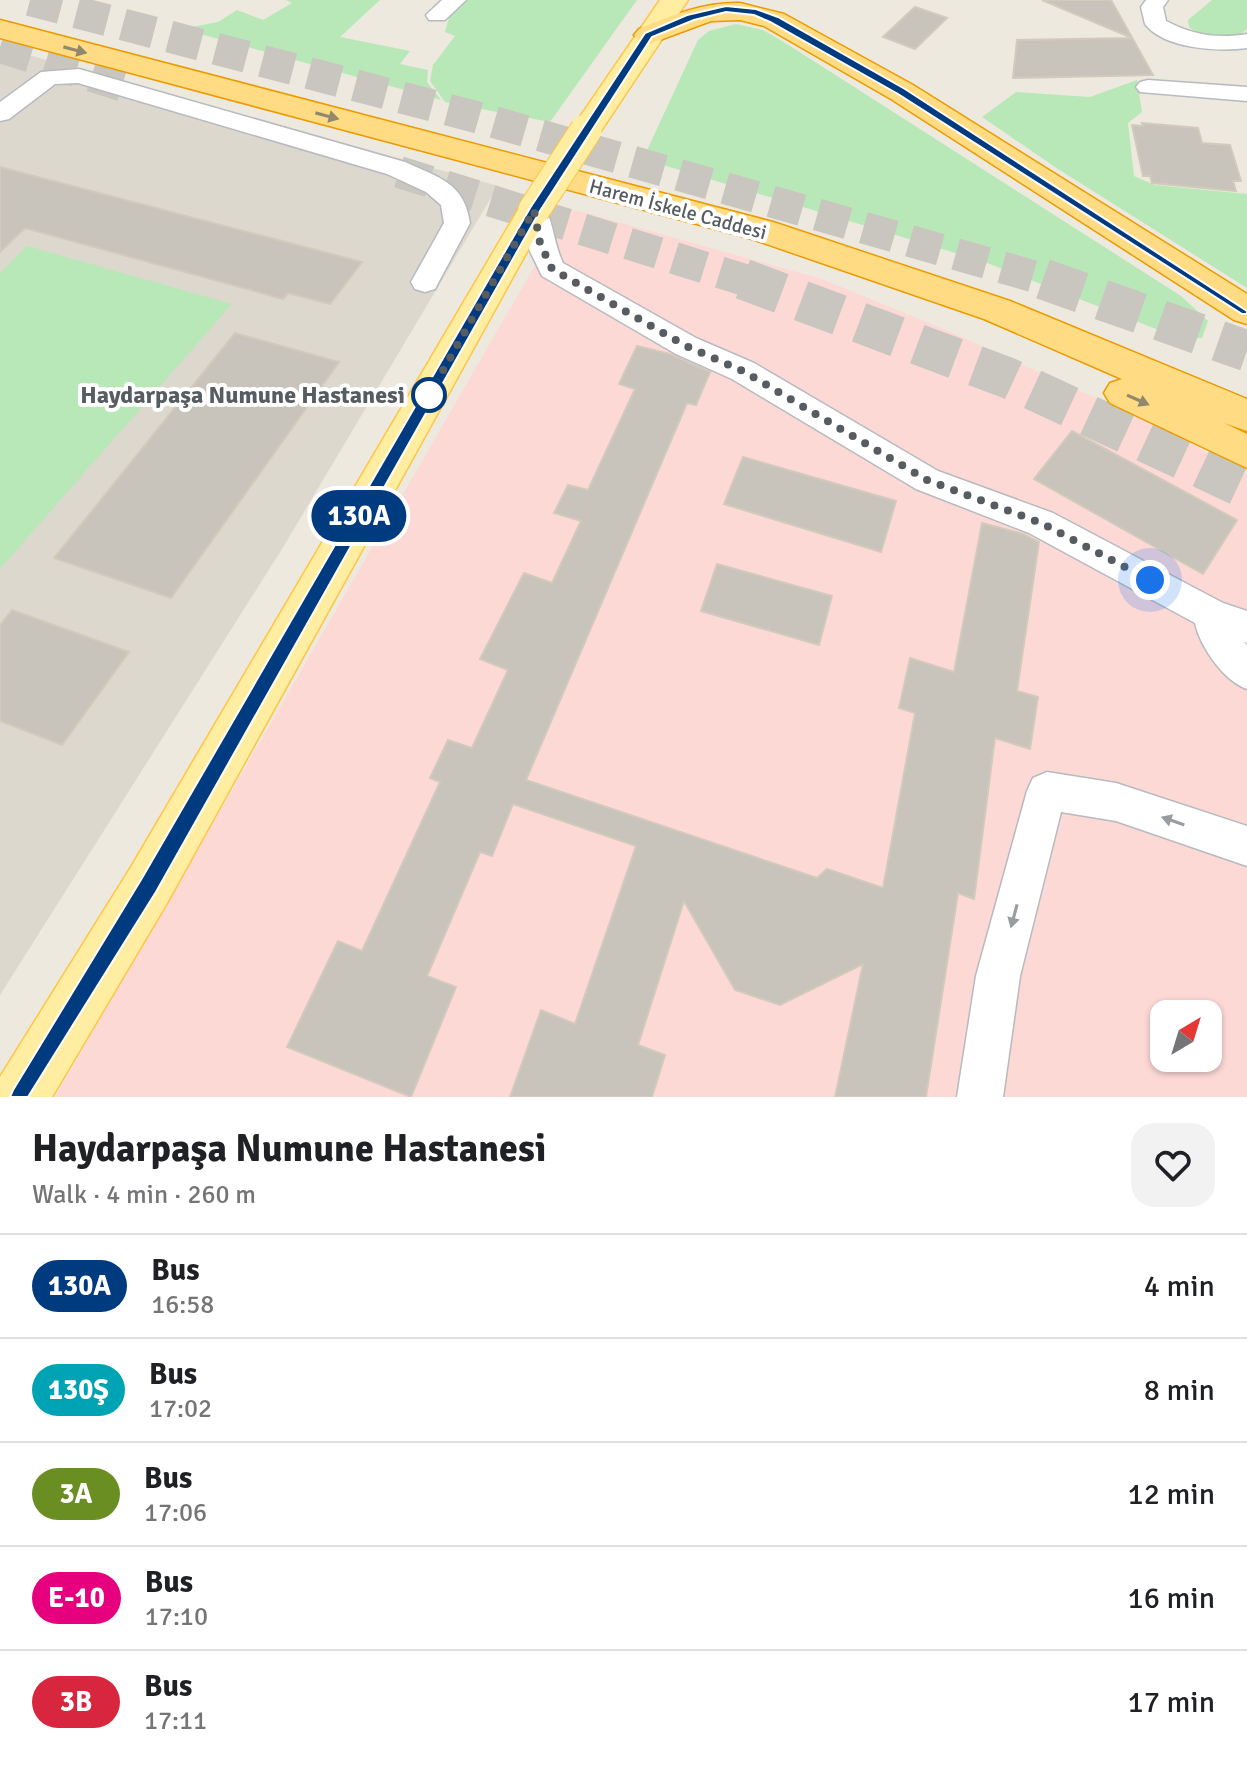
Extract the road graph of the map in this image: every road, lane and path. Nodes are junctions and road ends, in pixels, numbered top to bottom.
1 (455, 0) edge
2 (674, 0) edge
3 (1157, 0) edge
4 (0, 5) edge
5 (437, 15) dead end
6 (0, 29) edge
7 (649, 35) junction
8 (1247, 41) edge
9 (1148, 87) dead end
10 (1247, 94) edge
11 (0, 114) edge
12 (534, 210) junction
13 (425, 282) dead end
14 (1034, 292) tunnel mouth
15 (1247, 311) edge
16 (1242, 442) edge
17 (1211, 614) junction
18 (1247, 627) edge
19 (1247, 673) edge
20 (1247, 846) edge
21 (20, 1097) edge
22 (980, 1097) edge

1 - 5 street
2 - 7 main road
3 - 8 street
4 - 14 highway, Harem İskele Caddesi
6 -> 16 highway, Harem İskele Caddesi
7 - 12 main road, bridge
7 - 15 highway
9 - 10 street
11 - 13 street
12 - 17 street
12 - 21 main road
17 - 18 street
17 - 19 street
20 -> 22 street

